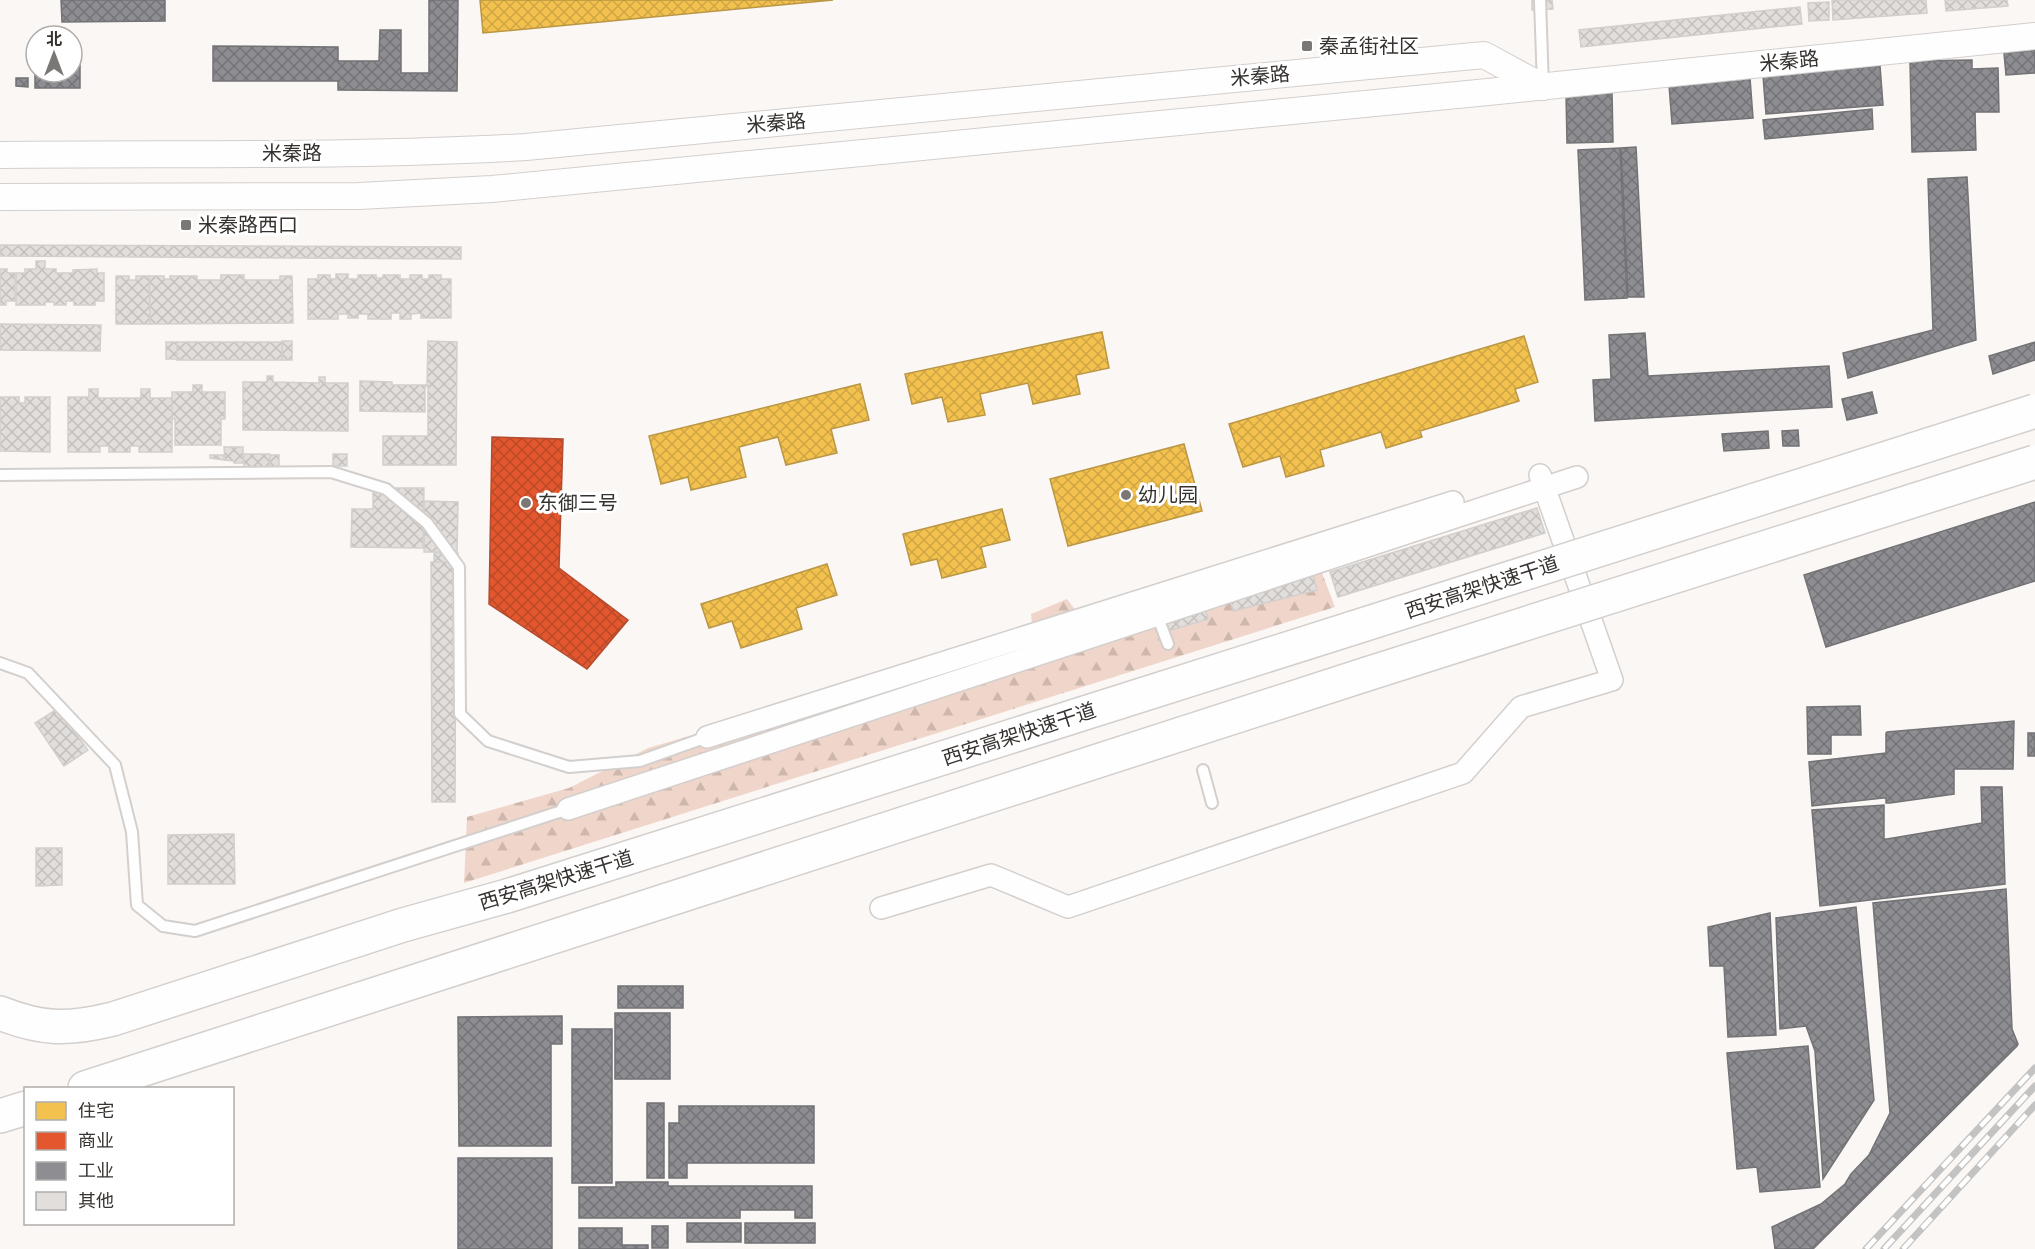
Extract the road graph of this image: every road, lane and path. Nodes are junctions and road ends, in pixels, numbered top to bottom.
1 (1540, 0) edge
2 (2035, 36) edge
3 (1325, 70) junction
4 (1543, 87) junction
5 (1327, 108) junction
6 (0, 155) edge
7 (0, 197) edge
8 (2035, 411) edge
9 (2035, 462) edge
10 (1575, 470) dead end
11 (0, 475) edge
12 (1543, 481) junction
13 (1157, 615) junction
14 (1168, 644) dead end
15 (0, 663) edge
16 (707, 737) joint
17 (1203, 770) dead end
18 (1212, 803) dead end
19 (568, 809) joint
20 (881, 908) dead end
21 (0, 1013) edge
22 (91, 1087) edge
23 (24, 1109) edge
24 (0, 1116) edge

1 - 4 lane
2 - 4 street, 米秦路
3 - 4 street, 米秦路
3 - 5 street
3 - 6 street, 米秦路
4 - 5 street, 米秦路
5 - 7 street, 米秦路
8 - 21 highway, 西安高架快速干道, bridge
9 - 22 highway, bridge
10 - 12 street
11 - 16 lane
12 - 13 street
12 - 16 street
12 - 20 street
13 - 14 lane
13 - 19 street
15 - 19 lane
17 - 18 lane
23 - 24 highway

